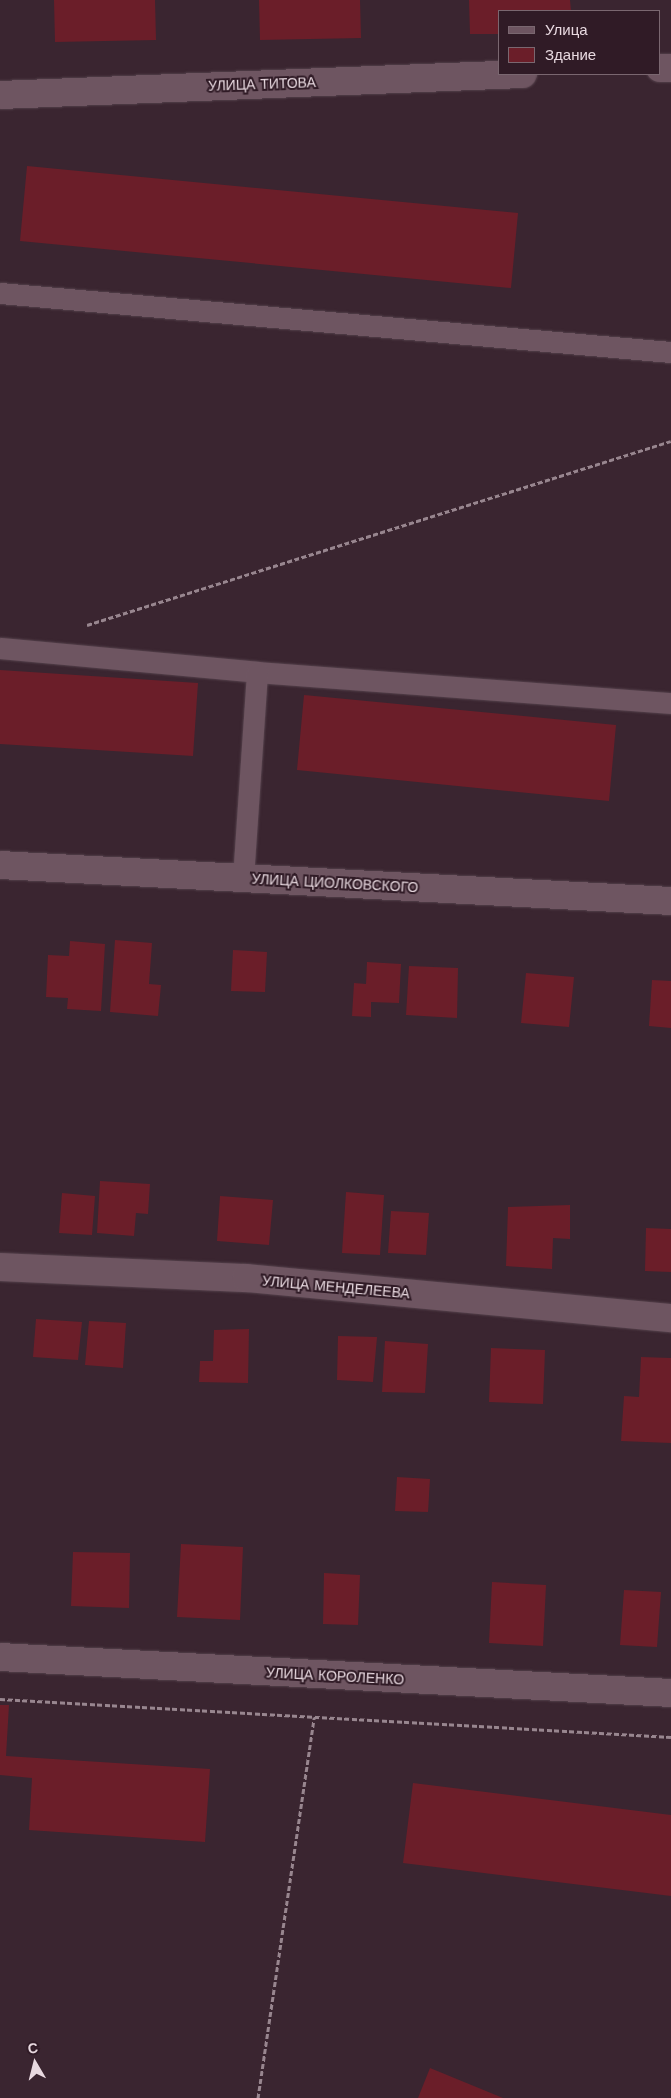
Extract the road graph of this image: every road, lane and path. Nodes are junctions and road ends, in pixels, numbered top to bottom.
1 (498, 75) edge
2 (0, 94) edge
3 (0, 293) edge
4 (671, 352) edge
5 (671, 440) edge
6 (79, 628) dead end
7 (0, 648) edge
8 (257, 672) junction
9 (671, 703) edge
10 (0, 865) edge
11 (243, 878) junction
12 (671, 900) edge
13 (0, 1268) edge
14 (671, 1318) edge
15 (0, 1657) edge
16 (671, 1693) edge
17 (0, 1699) edge
18 (314, 1717) junction
19 (671, 1737) edge
20 (258, 2098) edge

1 - 2 street, УЛИЦА ТИТОВА
3 - 4 lane
5 - 6 path
7 - 8 lane
8 - 9 lane
8 - 11 lane
10 - 11 street, УЛИЦА ЦИОЛКОВСКОГО
11 - 12 street, УЛИЦА ЦИОЛКОВСКОГО
13 - 14 street, УЛИЦА МЕНДЕЛЕЕВА
15 - 16 street, УЛИЦА КОРОЛЕНКО
17 - 18 path
18 - 19 path
18 - 20 path

